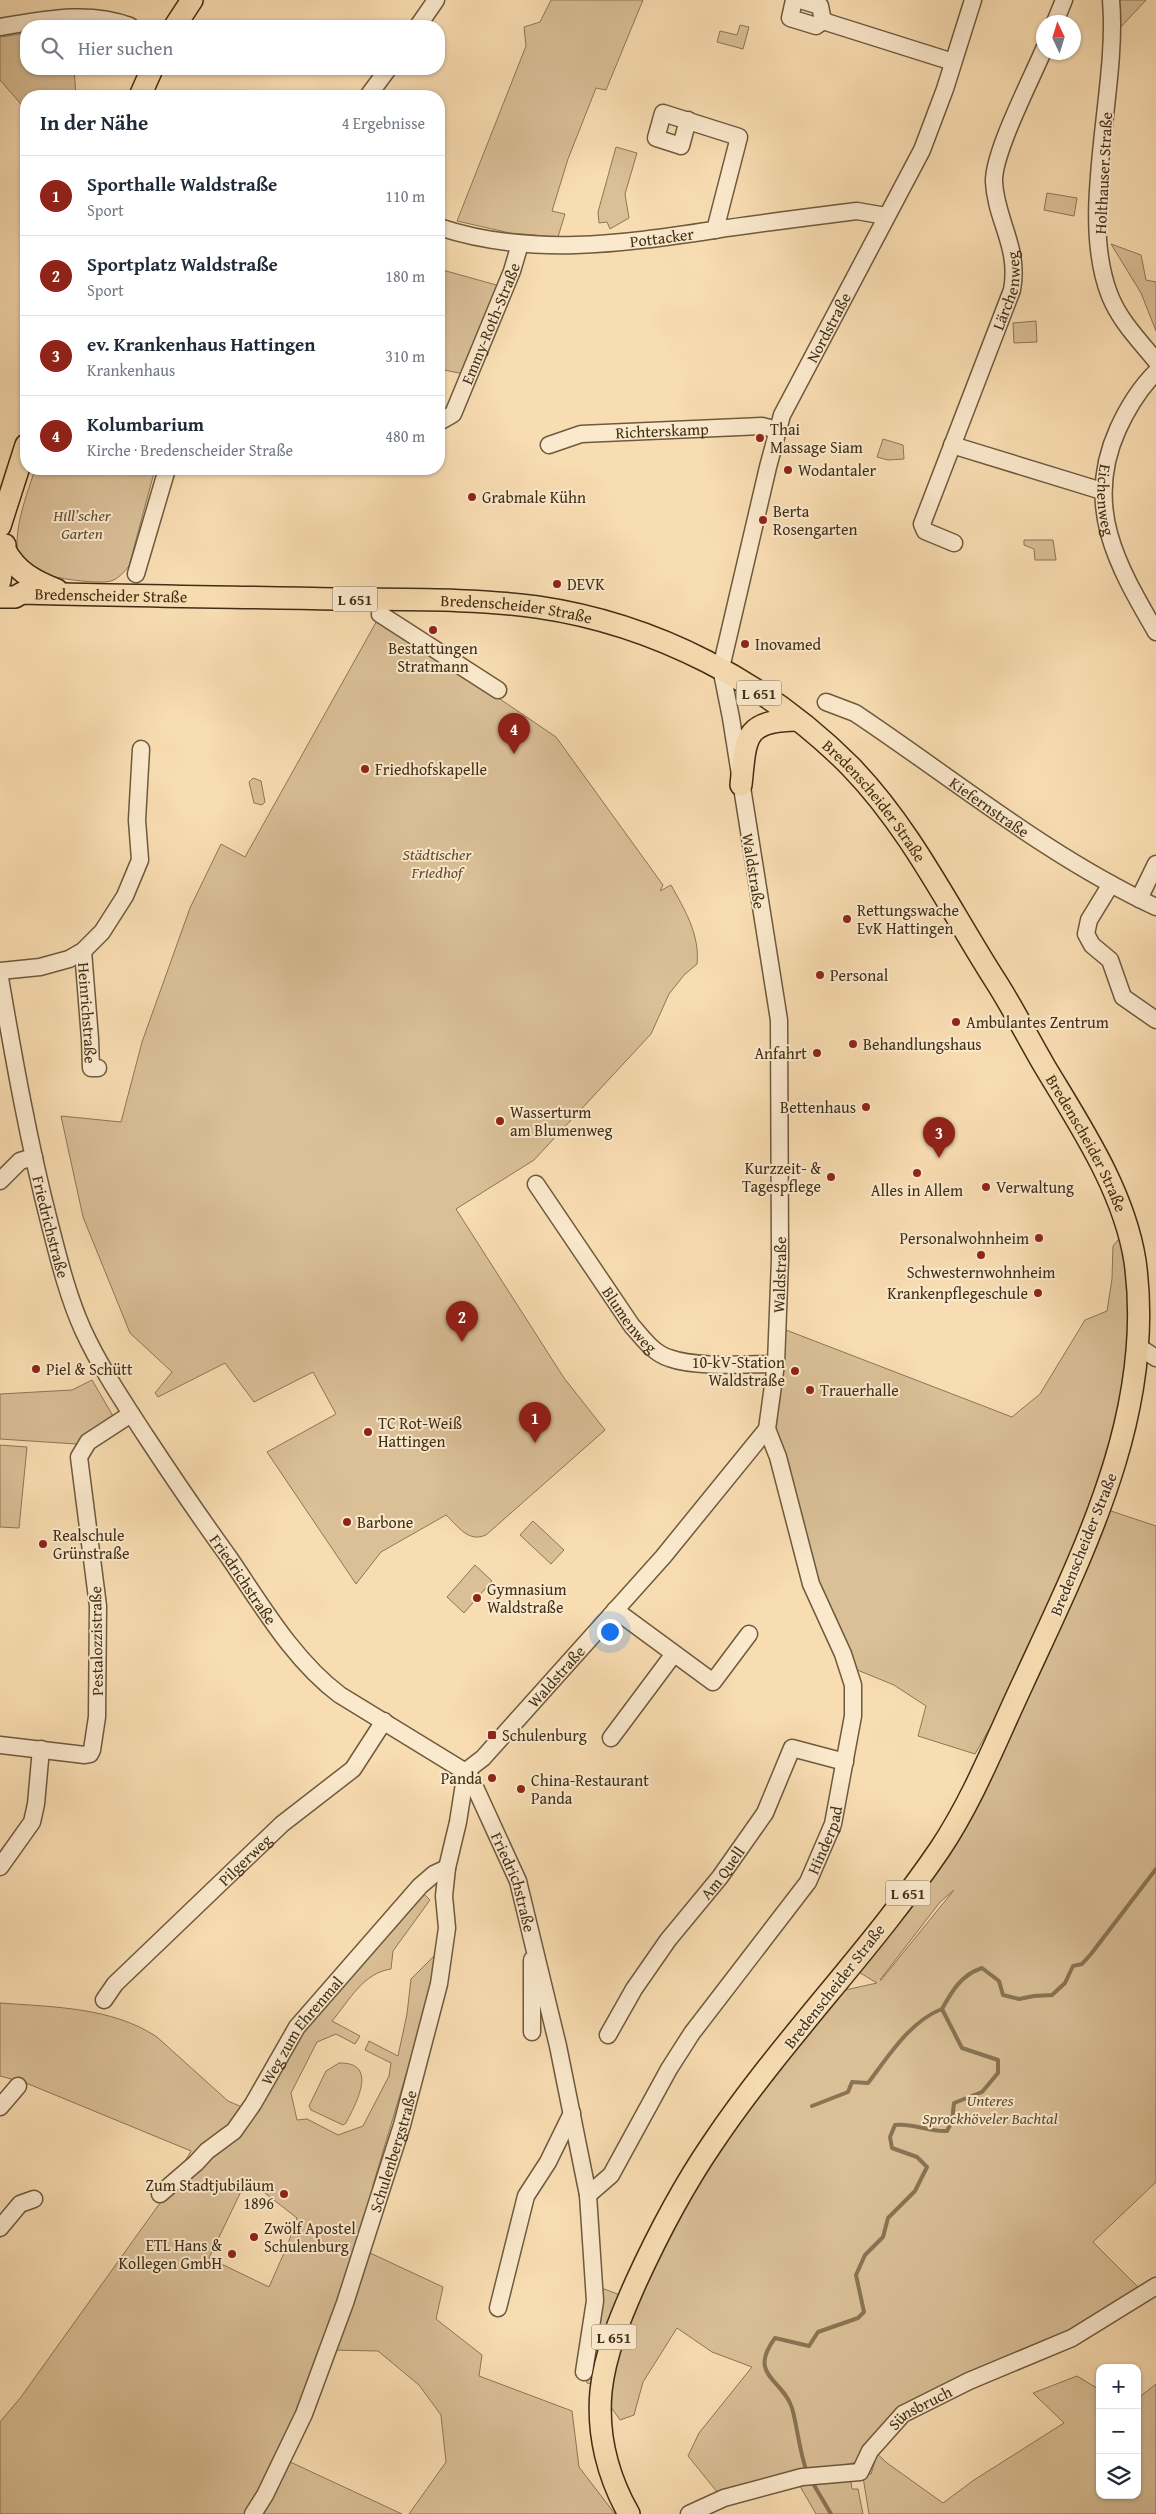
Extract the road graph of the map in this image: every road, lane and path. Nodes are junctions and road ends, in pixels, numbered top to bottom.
1 (192, 0) edge
2 (436, 0) edge
3 (794, 0) edge
4 (800, 0) edge
5 (973, 0) edge
6 (1064, 0) edge
7 (1111, 0) edge
8 (1057, 15) edge
9 (45, 20) edge
10 (104, 20) edge
11 (179, 20) edge
12 (422, 20) edge
13 (824, 20) junction
14 (20, 24) edge
15 (0, 27) edge
16 (1039, 60) edge
17 (953, 62) junction
18 (149, 75) edge
19 (384, 75) edge
20 (143, 90) edge
21 (372, 90) edge
22 (688, 120) dead end
23 (886, 216) junction
24 (445, 229) edge
25 (715, 230) junction
26 (520, 244) junction
27 (1156, 361) edge
28 (1156, 372) edge
29 (445, 419) edge
30 (777, 430) junction
31 (549, 445) dead end
32 (952, 445) junction
33 (20, 464) edge
34 (164, 475) edge
35 (1102, 491) junction
36 (2, 523) edge
37 (954, 543) dead end
38 (5, 550) junction
39 (136, 574) dead end
40 (0, 581) edge
41 (0, 588) edge
42 (22, 594) junction
43 (68, 595) junction
44 (0, 597) edge
45 (381, 600) junction
46 (1156, 632) edge
47 (721, 668) junction
48 (498, 690) dead end
49 (826, 702) dead end
50 (796, 720) junction
51 (141, 749) dead end
52 (741, 785) junction
53 (1156, 864) edge
54 (1111, 884) junction
55 (1139, 899) junction
56 (1156, 907) edge
57 (83, 951) junction
58 (0, 970) edge
59 (1, 985) edge
60 (1156, 1020) edge
61 (98, 1068) dead end
62 (34, 1157) junction
63 (0, 1182) edge
64 (536, 1184) dead end
65 (1147, 1352) edge
66 (776, 1364) junction
67 (131, 1414) junction
68 (767, 1429) junction
69 (615, 1610) junction
70 (749, 1634) dead end
71 (673, 1655) junction
72 (384, 1721) junction
73 (611, 1738) dead end
74 (0, 1746) edge
75 (41, 1749) junction
76 (845, 1762) junction
77 (466, 1771) junction
78 (0, 1867) edge
79 (446, 1868) junction
80 (532, 1938) junction
81 (104, 2000) dead end
82 (532, 2032) dead end
83 (608, 2035) dead end
84 (18, 2086) dead end
85 (0, 2107) edge
86 (572, 2113) junction
87 (160, 2194) dead end
88 (588, 2195) junction
89 (34, 2199) dead end
90 (0, 2228) edge
91 (1156, 2286) edge
92 (498, 2308) dead end
93 (584, 2372) dead end
94 (253, 2514) edge
95 (629, 2514) edge
96 (689, 2514) edge

1 - 11 main road
2 - 12 street
3 - 13 street
4 - 13 street
5 - 17 street, Nordstraße
6 - 8 street
7 - 27 street, Holthauser Straße
9 - 10 street
13 - 17 street
14 - 15 street
16 - 32 street, Lärchenweg
17 - 23 street, Nordstraße
18 - 20 main road
19 - 21 street
22 - 25 street
23 - 25 street, Pottacker
23 - 30 street, Nordstraße
24 - 26 street, Pottacker
25 - 26 street, Pottacker
26 - 29 street, Emmy-Roth-Straße
28 - 35 street, Eichenweg
30 - 31 street, Richterskamp
30 - 47 street, Nordstraße
32 - 35 street
32 - 37 street, Lärchenweg
33 - 36 main road
34 - 39 street
35 - 46 street, Eichenweg
36 - 38 main road
38 - 40 main road
38 - 43 main road
41 - 42 main road, Bredenscheider Straße / L 651
42 - 43 main road, Bredenscheider Straße / L 651
42 - 44 main road, Bredenscheider Straße / L 651
43 - 45 main road, Bredenscheider Straße / L 651
45 - 47 main road, Bredenscheider Straße / L 651
45 - 48 street
47 - 50 main road, Bredenscheider Straße / L 651
47 - 52 street, Waldstraße
49 - 54 street, Kiefernstraße
50 - 52 main road
50 - 65 main road, Bredenscheider Straße / L 651
51 - 57 street, Heinrichstraße
52 - 66 street, Waldstraße
53 - 55 street
54 - 55 street, Kiefernstraße
54 - 60 street
55 - 56 street, Kiefernstraße
57 - 58 street, Heinrichstraße
57 - 61 street, Heinrichstraße
59 - 62 street, Friedrichstraße
62 - 63 street
62 - 67 street, Friedrichstraße
64 - 66 street, Blumenweg
65 - 95 main road, Bredenscheider Straße / L 651
66 - 68 street, Waldstraße
67 - 72 street, Friedrichstraße
67 - 75 street, Pestalozzistraße
68 - 69 street, Waldstraße
68 - 76 street, Hinderpad
69 - 71 street
69 - 77 street, Waldstraße
70 - 71 street
71 - 73 street
72 - 77 street, Friedrichstraße
72 - 81 street, Pilgerweg
74 - 75 street
75 - 78 street
76 - 83 street, Am Quell
76 - 88 street, Hinderpad
77 - 79 street, Schulenbergstraße
77 - 80 street, Friedrichstraße
79 - 87 street, Weg zum Ehrenmal
79 - 94 street, Schulenbergstraße
80 - 82 street
80 - 86 street, Friedrichstraße
84 - 85 street
86 - 88 street, Friedrichstraße
86 - 92 street
88 - 93 street, Friedrichstraße
89 - 90 street
91 - 96 street, Sünsbruch

